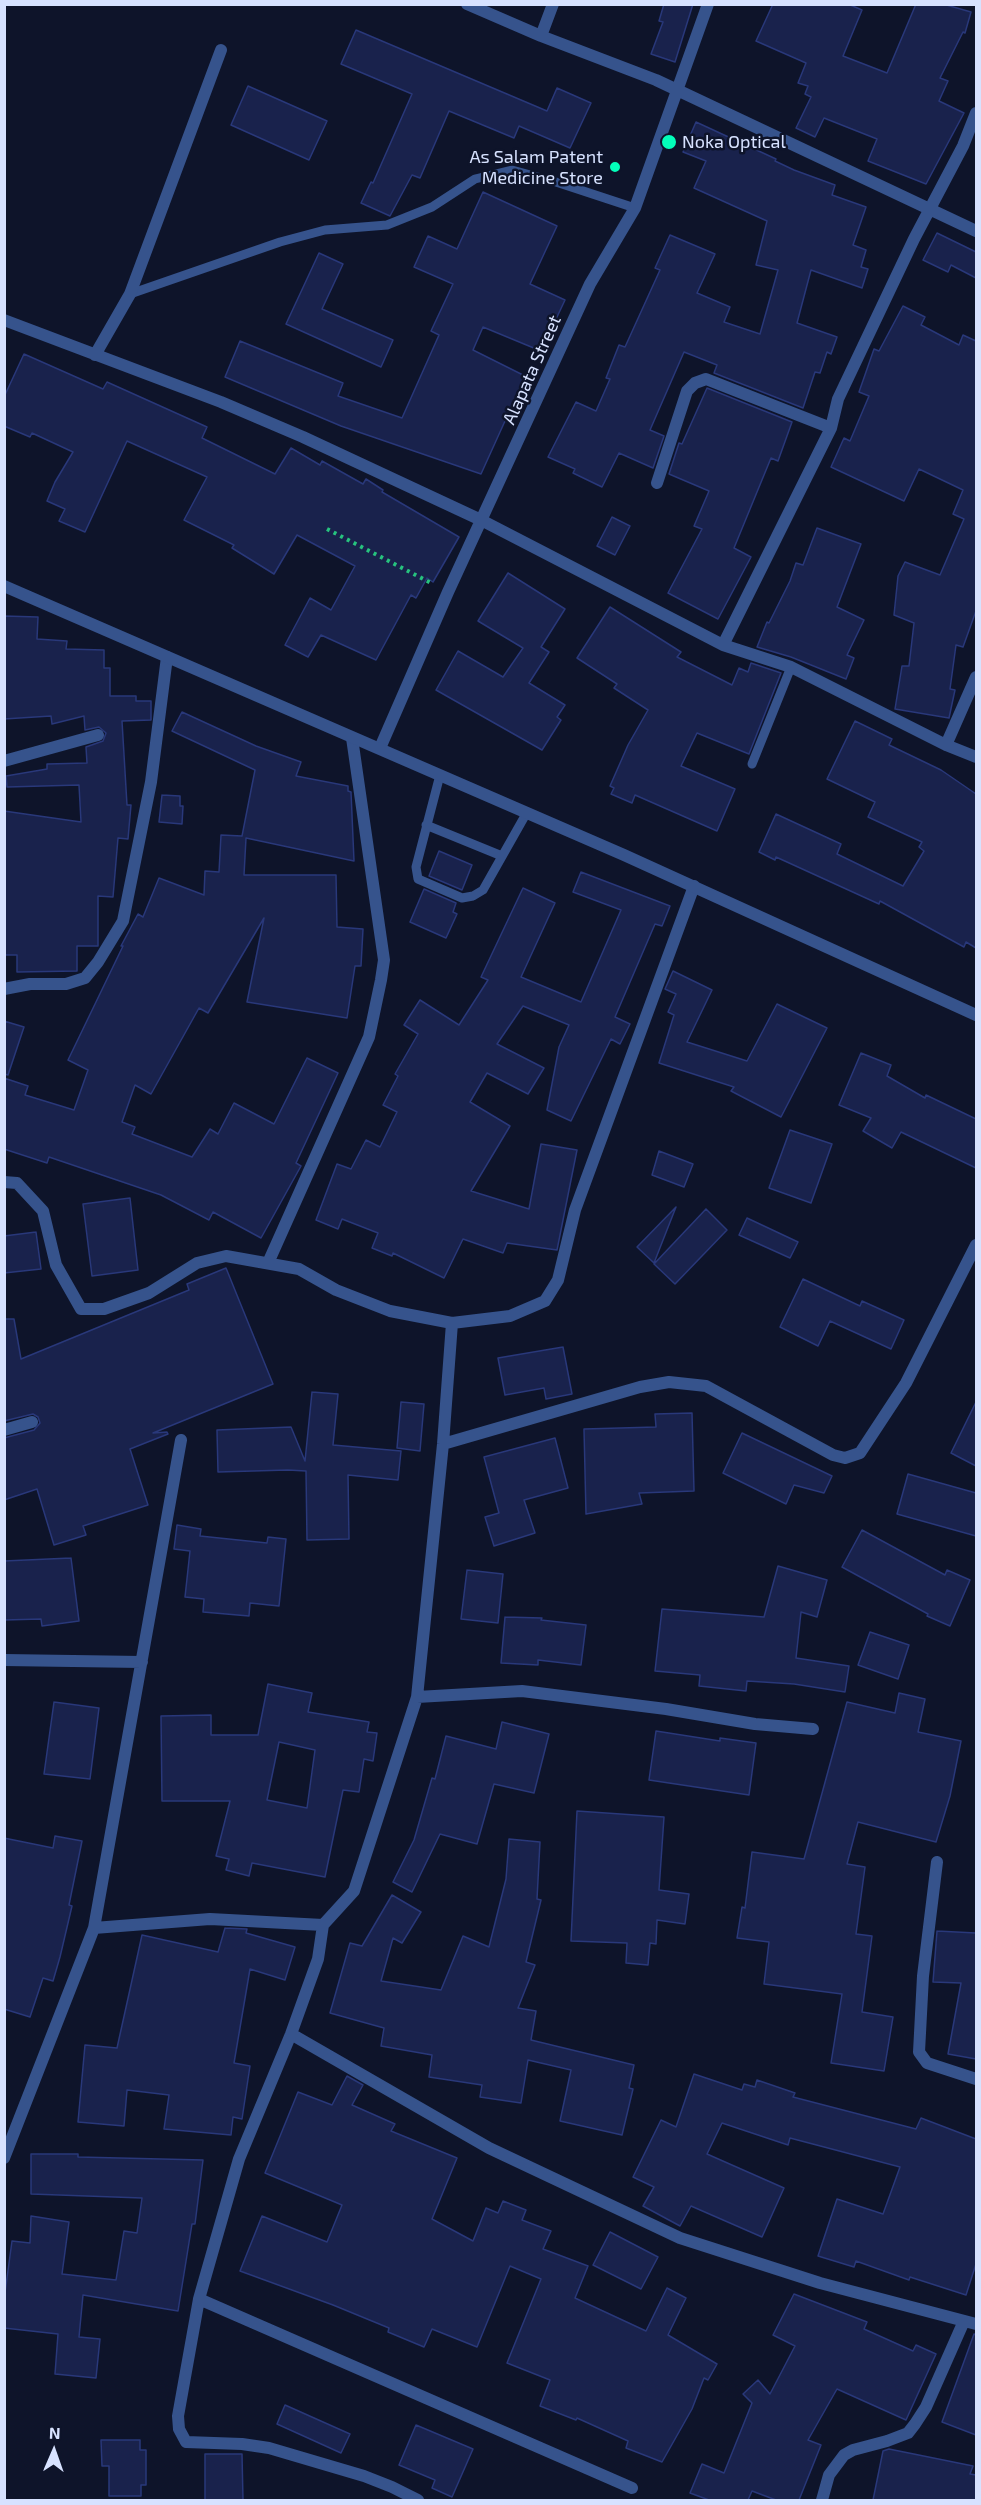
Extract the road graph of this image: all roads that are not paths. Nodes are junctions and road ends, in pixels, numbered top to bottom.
1 (467, 4) edge
2 (553, 4) edge
3 (708, 4) edge
4 (541, 36) junction
5 (221, 50) dead end
6 (679, 91) junction
7 (976, 113) edge
8 (635, 208) junction
9 (929, 210) junction
10 (976, 231) edge
11 (130, 294) junction
12 (4, 320) edge
13 (95, 356) junction
14 (831, 428) junction
15 (657, 483) dead end
16 (481, 520) junction
17 (4, 586) edge
18 (723, 645) junction
19 (167, 657) junction
20 (791, 667) junction
21 (976, 677) edge
22 (98, 735) dead end
23 (352, 738) junction
24 (946, 745) junction
25 (380, 748) junction
26 (976, 757) edge
27 (4, 761) edge
28 (752, 764) dead end
29 (440, 775) junction
30 (526, 814) junction
31 (426, 825) junction
32 (502, 856) junction
33 (694, 886) junction
34 (4, 989) edge
35 (976, 1016) edge
36 (4, 1182) edge
37 (976, 1245) edge
38 (268, 1263) junction
39 (452, 1323) junction
40 (32, 1422) dead end
41 (4, 1430) edge
42 (182, 1440) dead end
43 (443, 1444) junction
44 (4, 1660) edge
45 (142, 1662) junction
46 (417, 1697) junction
47 (813, 1729) dead end
48 (937, 1862) dead end
49 (323, 1924) junction
50 (94, 1928) junction
51 (291, 2034) junction
52 (976, 2079) edge
53 (4, 2158) edge
54 (199, 2299) junction
55 (970, 2322) edge
56 (632, 2488) dead end
57 (418, 2500) edge
58 (822, 2500) edge

1 - 4 street
2 - 4 street
3 - 6 street, Alapata Street
4 - 6 street
5 - 11 street
6 - 8 street, Alapata Street
6 - 9 street
7 - 9 street
8 - 11 lane
8 - 16 street, Alapata Street
9 - 10 street
9 - 14 street
11 - 13 street
12 - 13 street
13 - 16 street
14 - 15 street
14 - 18 street
16 - 18 street
16 - 25 street, Alapata Street
17 - 19 street
18 - 20 street
19 - 23 street
19 - 34 street
20 - 24 street
20 - 28 lane
21 - 24 street
22 - 27 street
23 - 25 street
23 - 38 street
24 - 26 street
25 - 29 street
29 - 30 street
29 - 31 lane
30 - 32 lane
30 - 33 street
31 - 32 lane
31 - 32 lane
33 - 35 street
33 - 39 street
36 - 38 street
37 - 43 street
38 - 39 street
39 - 43 street
40 - 41 street
42 - 45 street
43 - 46 street
44 - 45 street
45 - 50 street
46 - 47 street
46 - 49 street
48 - 52 street
49 - 50 street
49 - 51 street
50 - 53 street
51 - 54 street
51 - 55 street
54 - 56 street
54 - 57 street
55 - 58 street

